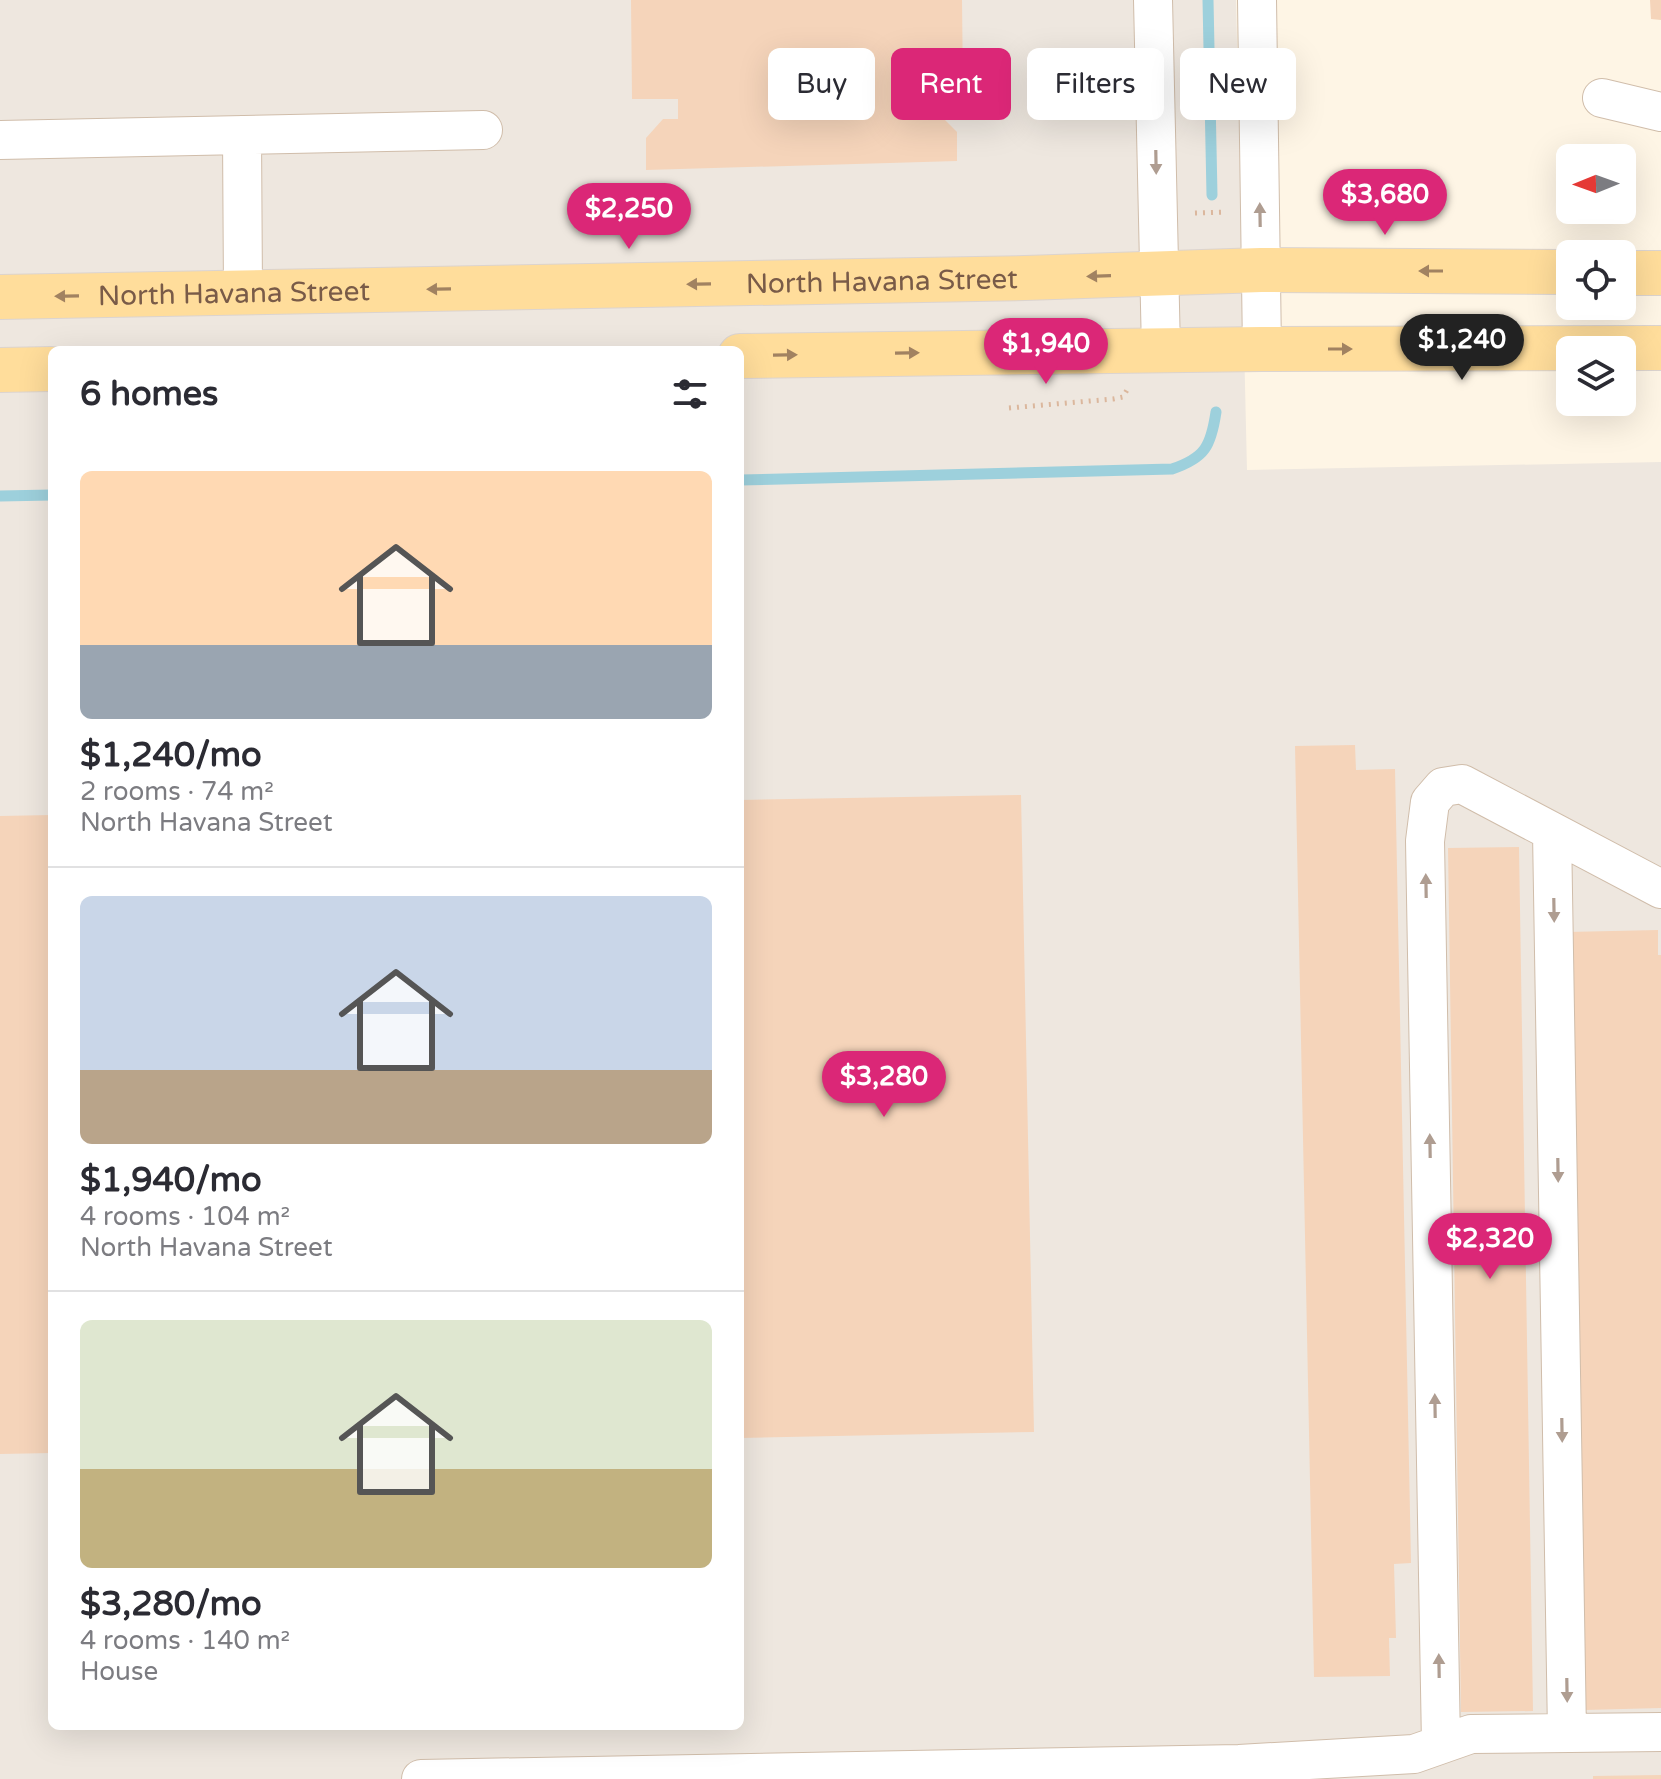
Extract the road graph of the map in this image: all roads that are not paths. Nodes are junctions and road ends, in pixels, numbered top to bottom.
1 (1153, 0) edge
2 (1257, 0) edge
3 (1602, 98) dead end
4 (1661, 112) edge
5 (483, 130) dead end
6 (242, 135) junction
7 (0, 140) edge
8 (1261, 270) junction
9 (1556, 272) edge
10 (1636, 273) edge
11 (1661, 273) edge
12 (1159, 275) junction
13 (243, 292) junction
14 (0, 297) edge
15 (1661, 348) edge
16 (1262, 349) junction
17 (1161, 350) junction
18 (744, 356) edge
19 (48, 369) edge
20 (0, 370) edge
21 (1552, 832) junction
22 (1661, 889) edge
23 (1661, 1732) edge
24 (1567, 1733) junction
25 (1441, 1744) junction
26 (1239, 1771) edge
27 (421, 1779) edge

1 -> 12 street
8 -> 2 street
3 - 4 street
5 - 6 street
6 - 7 street
6 - 13 street
9 -> 8 main road, North Havana Street
8 - 12 main road, North Havana Street
8 - 16 street
10 - 11 main road
12 -> 13 main road, North Havana Street
12 - 17 street
13 -> 14 main road, North Havana Street
16 -> 15 main road
16 - 17 main road
18 -> 17 main road
19 - 20 main road
21 - 22 street
21 -> 24 street
25 -> 21 street
23 - 24 street
24 - 25 street
25 - 26 street
26 - 27 street

